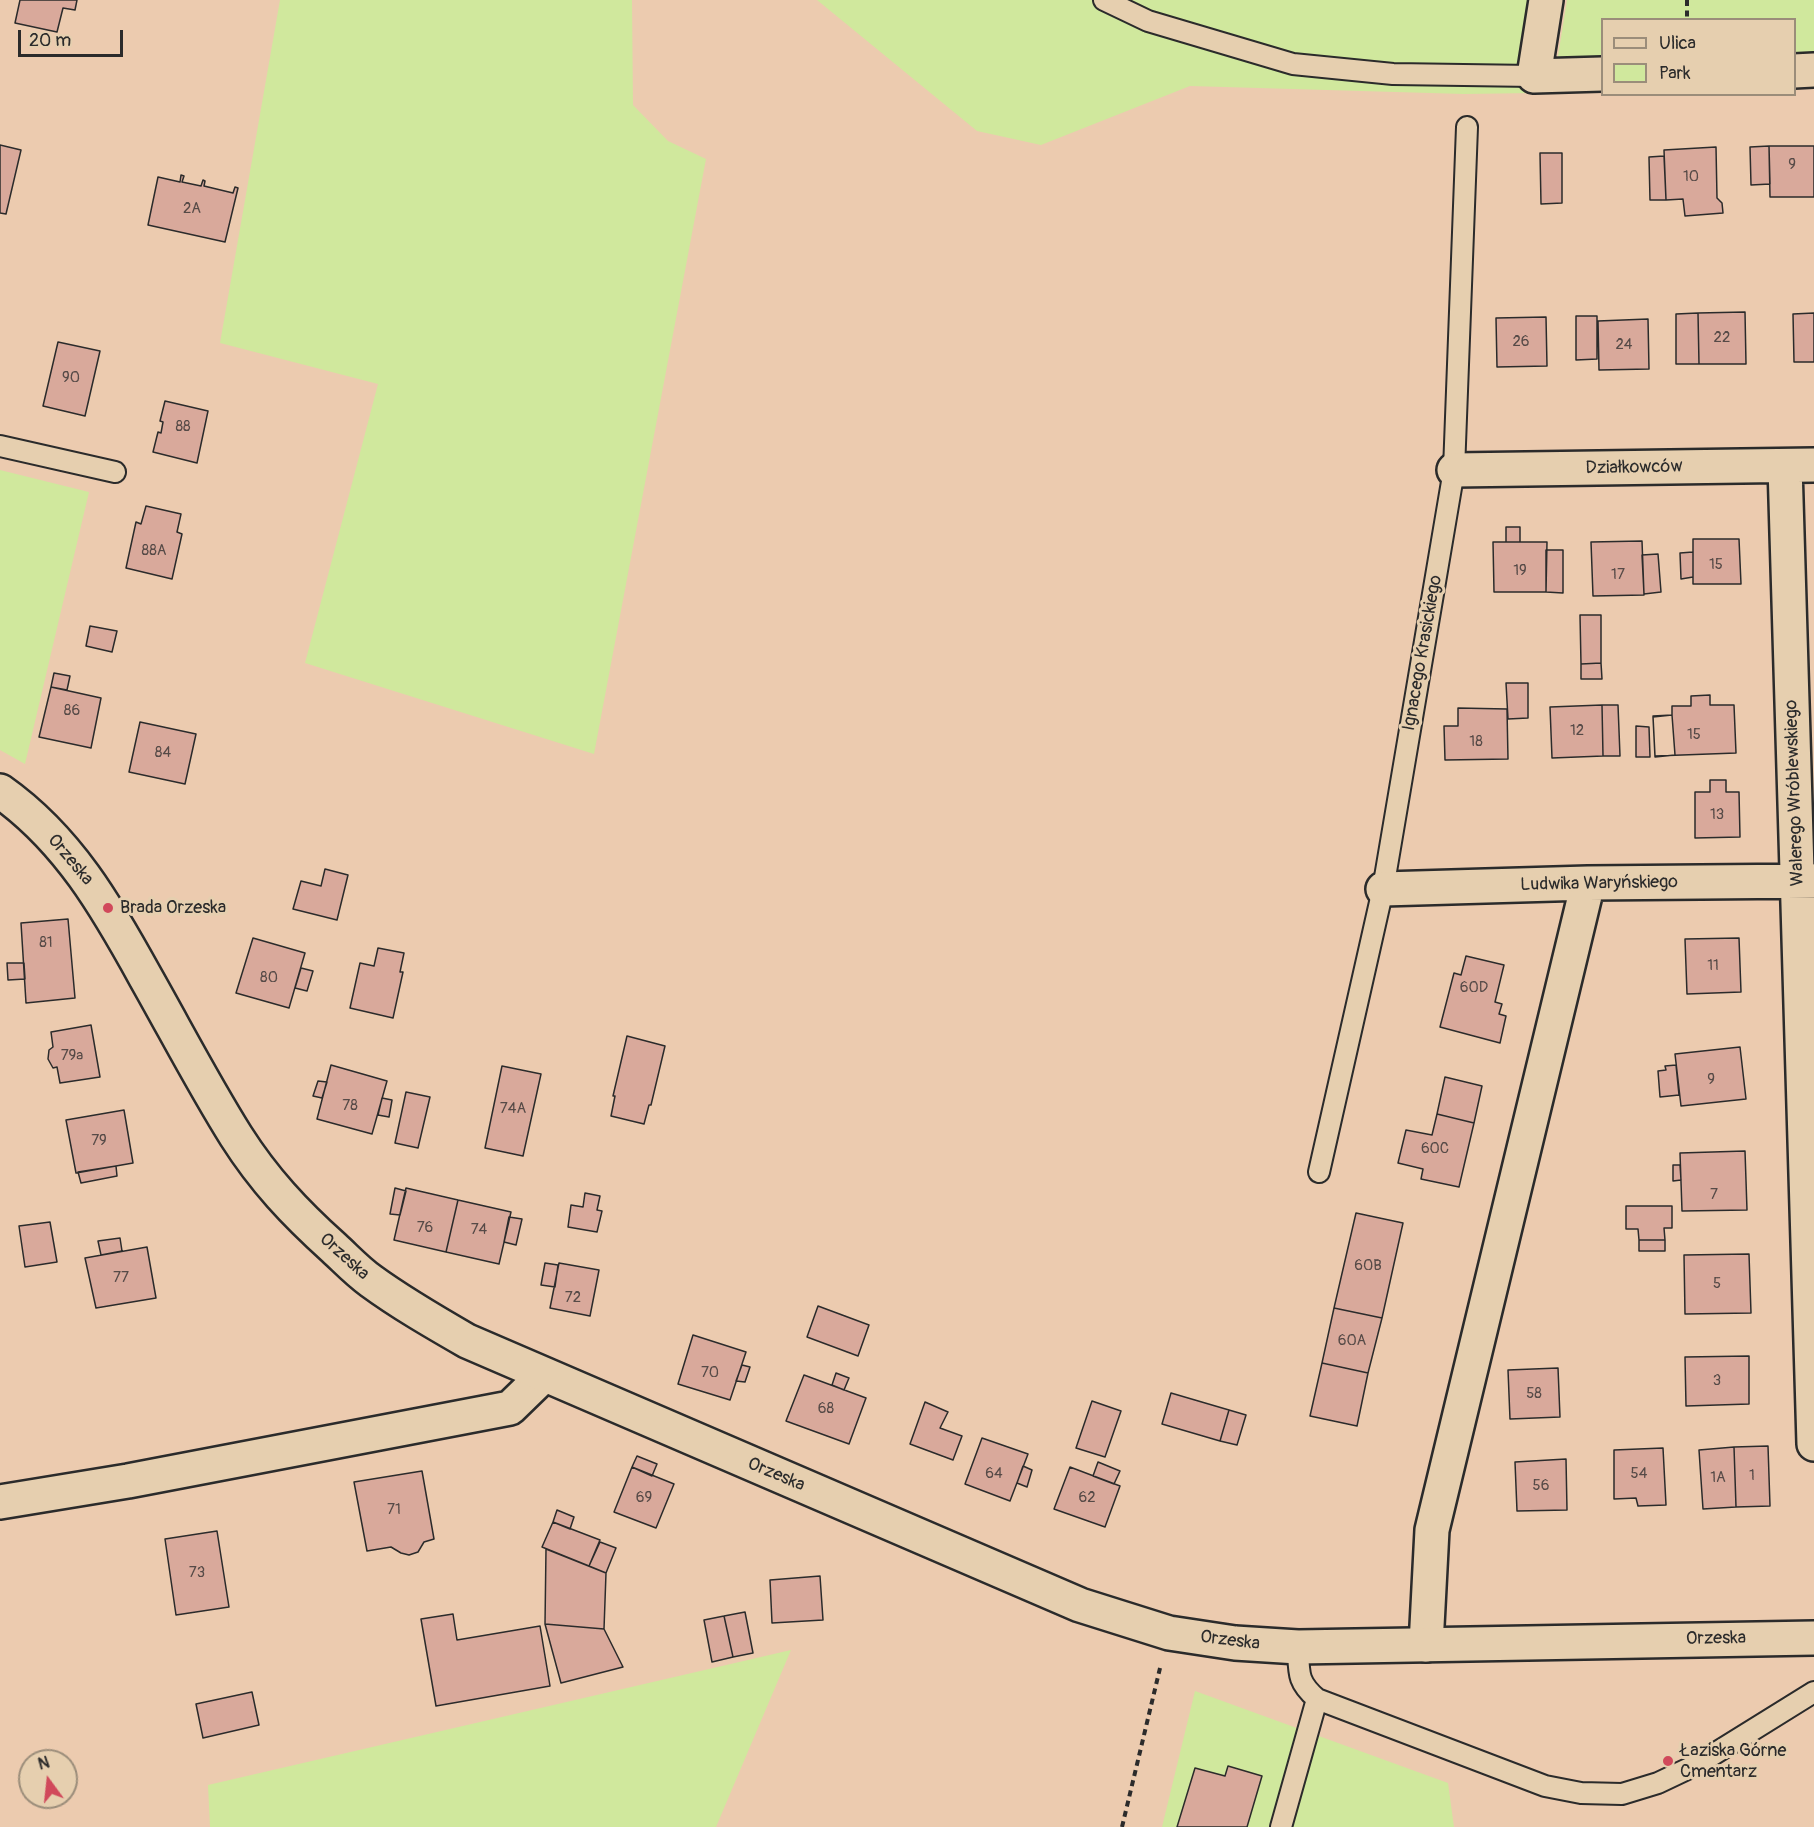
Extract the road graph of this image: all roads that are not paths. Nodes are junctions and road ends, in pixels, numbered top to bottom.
1 (1104, 0) edge
2 (1546, 0) edge
3 (1814, 70) edge
4 (1796, 71) edge
5 (1601, 74) edge
6 (1534, 76) junction
7 (1467, 127) dead end
8 (0, 446) edge
9 (1800, 466) edge
10 (1454, 470) junction
11 (115, 472) dead end
12 (0, 791) edge
13 (1806, 882) edge
14 (1587, 883) junction
15 (1383, 890) junction
16 (1319, 1172) dead end
17 (544, 1375) junction
18 (1814, 1444) edge
19 (0, 1502) edge
20 (1814, 1638) edge
21 (1426, 1645) junction
22 (1298, 1647) junction
23 (1814, 1692) edge
24 (1317, 1699) junction
25 (1281, 1827) edge

1 - 6 lane
2 - 6 street
3 - 4 street
5 - 6 street
7 - 10 lane, Ignacego Krasickiego
8 - 11 lane
9 - 10 street, Działkowców
9 - 13 street, Walerego Wróblewskiego
10 - 15 lane, Ignacego Krasickiego
12 - 17 street, Orzeska
13 - 14 street, Ludwika Waryńskiego
13 - 18 street, Walerego Wróblewskiego
14 - 15 street, Ludwika Waryńskiego
14 - 21 street
15 - 16 lane, Ignacego Krasickiego
17 - 19 street
17 - 22 street, Orzeska
20 - 21 street, Orzeska
21 - 22 street, Orzeska
22 - 24 lane
23 - 24 lane
24 - 25 lane

